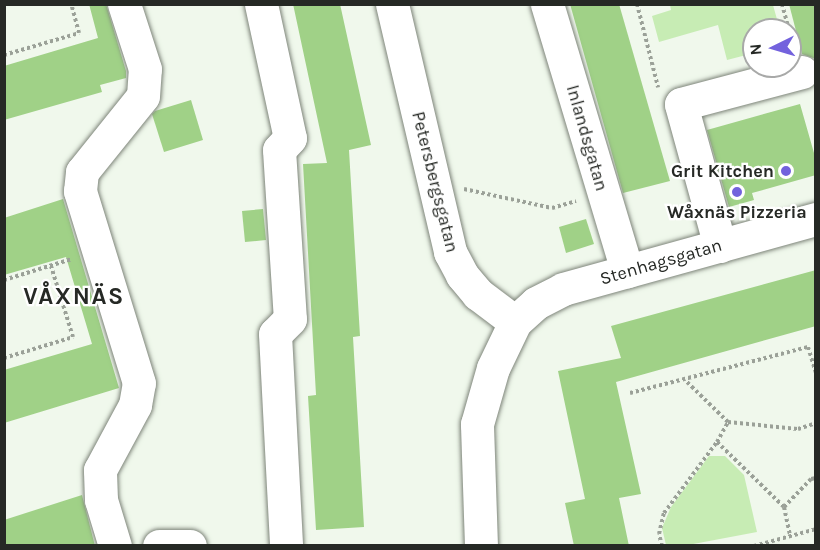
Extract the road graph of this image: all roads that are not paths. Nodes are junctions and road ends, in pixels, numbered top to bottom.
1 (124, 4) edge
2 (261, 4) edge
3 (392, 4) edge
4 (547, 4) edge
5 (779, 78) edge
6 (816, 219) edge
7 (720, 246) junction
8 (627, 272) junction
9 (515, 321) junction
10 (115, 546) edge
11 (159, 546) edge
12 (190, 546) edge
13 (286, 546) edge
14 (481, 546) edge

1 - 10 street
2 - 13 street
3 - 9 street, Petersbergsgatan
4 - 8 street, Inlandsgatan
5 - 7 street
6 - 7 street, Stenhagsgatan
7 - 8 street, Stenhagsgatan
8 - 9 street, Stenhagsgatan
9 - 14 street
11 - 12 street

